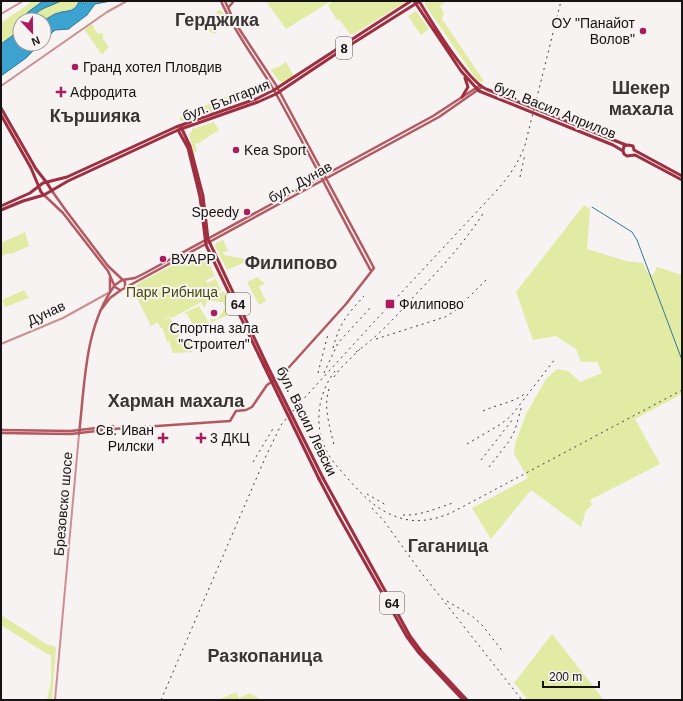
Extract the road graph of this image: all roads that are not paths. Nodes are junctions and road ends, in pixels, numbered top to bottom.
1 (22, 1) edge
2 (126, 1) edge
3 (221, 1) edge
4 (225, 1) edge
5 (411, 1) edge
6 (233, 2) edge
7 (417, 2) edge
8 (228, 9) junction
9 (1, 14) edge
10 (461, 71) junction
11 (1, 86) edge
12 (481, 87) junction
13 (278, 88) junction
14 (274, 90) junction
15 (477, 90) junction
16 (278, 93) junction
17 (462, 98) junction
18 (1, 108) edge
19 (1, 115) edge
20 (181, 127) junction
21 (177, 128) junction
22 (626, 145) junction
23 (634, 150) junction
24 (623, 151) junction
25 (632, 155) junction
26 (682, 176) edge
27 (326, 177) junction
28 (323, 179) junction
29 (682, 180) edge
30 (47, 182) junction
31 (39, 187) junction
32 (52, 190) junction
33 (44, 195) junction
34 (1, 206) edge
35 (1, 210) edge
36 (207, 242) junction
37 (371, 271) junction
38 (109, 272) junction
39 (122, 280) junction
40 (115, 285) junction
41 (125, 288) junction
42 (121, 290) junction
43 (110, 292) junction
44 (99, 298) junction
45 (104, 301) junction
46 (100, 311) junction
47 (1, 344) edge
48 (113, 429) junction
49 (1, 430) edge
50 (79, 430) junction
51 (1, 434) edge
52 (79, 434) junction
53 (321, 479) junction
54 (55, 700) edge
55 (463, 700) edge
56 (467, 700) edge

1 - 9 street
2 - 11 street
3 - 14 main road
4 - 8 main road
5 - 13 main road, бул. България / 8
6 - 8 main road
7 - 10 main road
7 - 12 main road
7 - 16 main road, бул. България / 8
8 - 13 main road
10 - 15 main road
10 - 17 main road
12 - 15 main road, бул. Дунав
12 - 22 main road, бул. Васил Априлов
13 - 14 main road, бул. България / 8
13 - 16 main road
14 - 16 main road
14 - 20 main road, бул. България / 8
15 - 17 main road, бул. Дунав
15 - 24 main road, бул. Васил Априлов
15 - 27 main road, бул. Дунав
16 - 20 main road, бул. България / 8
16 - 27 main road
16 - 28 main road
17 - 27 main road, бул. Дунав
18 - 30 main road
19 - 31 main road
20 - 21 main road, бул. България / 8
20 - 36 main road, бул. Васил Левски / 64
21 - 30 main road, бул. България / 8
21 - 32 main road, бул. България / 8
21 - 36 main road, бул. Васил Левски / 64
22 - 23 main road
22 - 24 main road
23 - 25 main road
23 - 26 main road
24 - 25 main road
25 - 29 main road
27 - 28 main road, бул. Дунав
27 - 37 main road
28 - 36 main road, бул. Дунав
28 - 37 main road
30 - 31 main road, 8
30 - 32 main road
31 - 33 main road
31 - 34 main road, 8
32 - 33 main road, 8
32 - 39 main road
33 - 35 main road, 8
33 - 38 main road
36 - 39 main road, бул. Дунав
36 - 41 main road, бул. Дунав
36 - 53 main road, бул. Васил Левски / 64, bridge
37 - 48 main road
38 - 40 main road
38 - 43 main road
39 - 40 main road, Брезовско шосе
39 - 41 main road
40 - 42 main road
40 - 43 main road, Брезовско шосе
41 - 42 main road, бул. Дунав
42 - 46 main road, Брезовско шосе
43 - 44 street, Дунав
43 - 45 main road, Брезовско шосе
44 - 45 street
44 - 47 street, Дунав
45 - 46 main road, Брезовско шосе
46 - 50 main road, Брезовско шосе
48 - 50 main road
48 - 52 main road
49 - 50 main road
50 - 52 main road, Брезовско шосе
51 - 52 main road
52 - 54 street, Брезовско шосе
53 - 55 main road, бул. Васил Левски / 64
53 - 56 main road, бул. Васил Левски / 64

